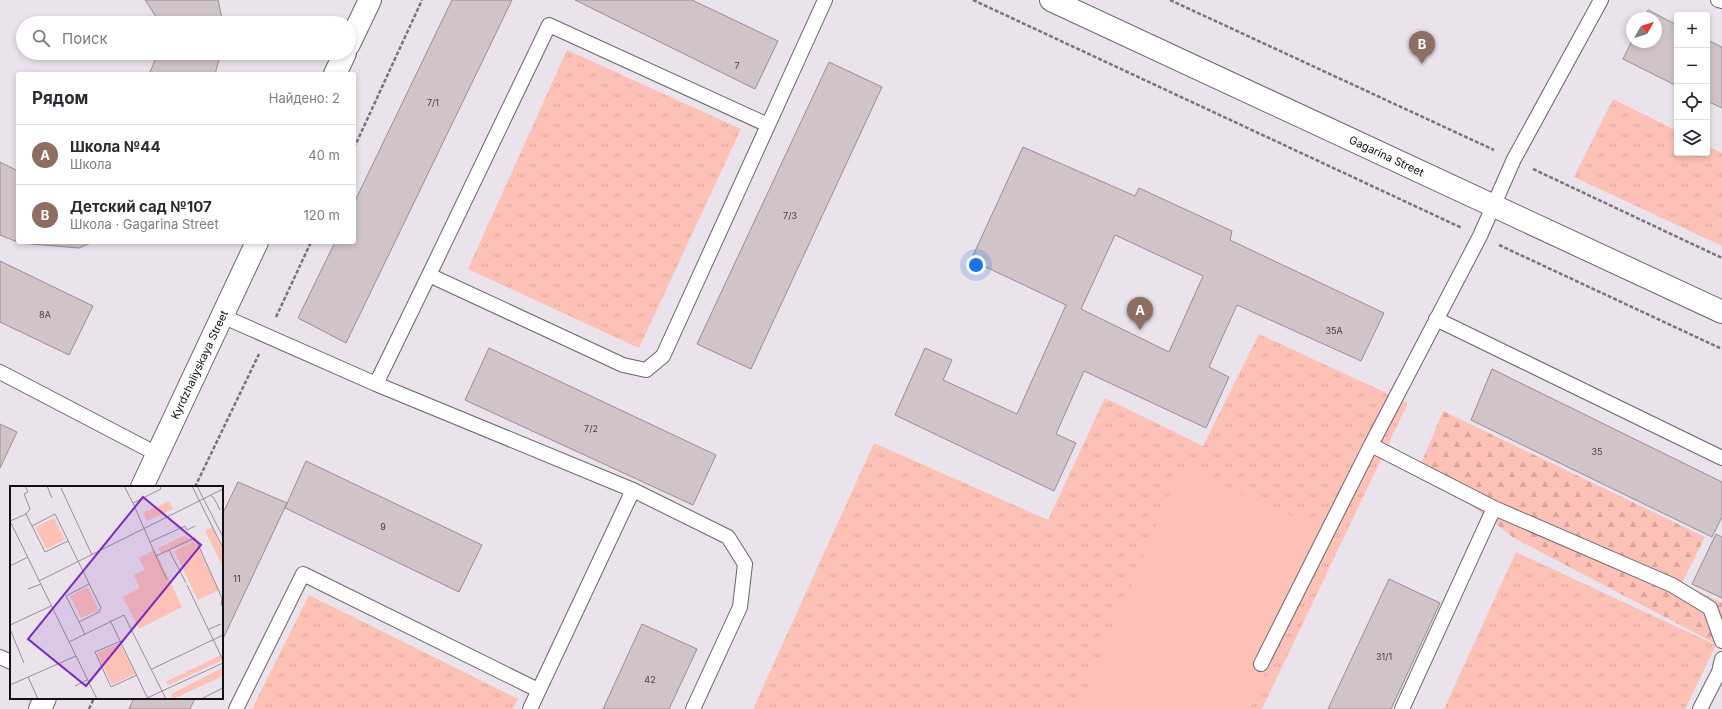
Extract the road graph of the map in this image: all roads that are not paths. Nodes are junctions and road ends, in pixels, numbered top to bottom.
1 (370, 0) edge
2 (825, 0) edge
3 (1051, 0) edge
4 (1601, 0) edge
5 (1718, 0) edge
6 (1722, 2) edge
7 (356, 29) edge
8 (342, 60) edge
9 (336, 72) edge
10 (768, 125) junction
11 (1494, 206) junction
12 (256, 244) edge
13 (429, 276) junction
14 (1722, 312) edge
15 (222, 316) junction
16 (1436, 319) junction
17 (0, 372) edge
18 (376, 384) junction
19 (1371, 445) junction
20 (157, 454) junction
21 (1722, 458) edge
22 (142, 486) edge
23 (633, 490) junction
24 (1494, 508) junction
25 (1722, 641) edge
26 (0, 657) edge
27 (1722, 659) edge
28 (10, 662) edge
29 (1261, 664) dead end
30 (538, 690) junction
31 (45, 699) edge
32 (40, 709) edge
33 (236, 709) edge
34 (530, 709) edge
35 (693, 709) edge
36 (1402, 709) edge
37 (1700, 709) edge

1 - 7 street
2 - 10 lane
3 - 11 street, Gagarina Street
4 - 11 lane
5 - 6 lane
8 - 9 street
10 - 13 lane
10 - 13 lane
11 - 14 street, Gagarina Street
11 - 16 lane
12 - 15 street, Kyrdzhaliyskaya Street
13 - 18 lane
15 - 18 lane
15 - 20 street, Kyrdzhaliyskaya Street
16 - 19 lane
16 - 21 lane
17 - 20 lane
18 - 23 lane
19 - 24 lane
19 - 29 lane
20 - 22 street, Kyrdzhaliyskaya Street
23 - 30 lane
23 - 35 lane
24 - 25 lane
24 - 36 lane
26 - 28 lane
27 - 37 lane
30 - 33 lane
30 - 34 lane
31 - 32 street

